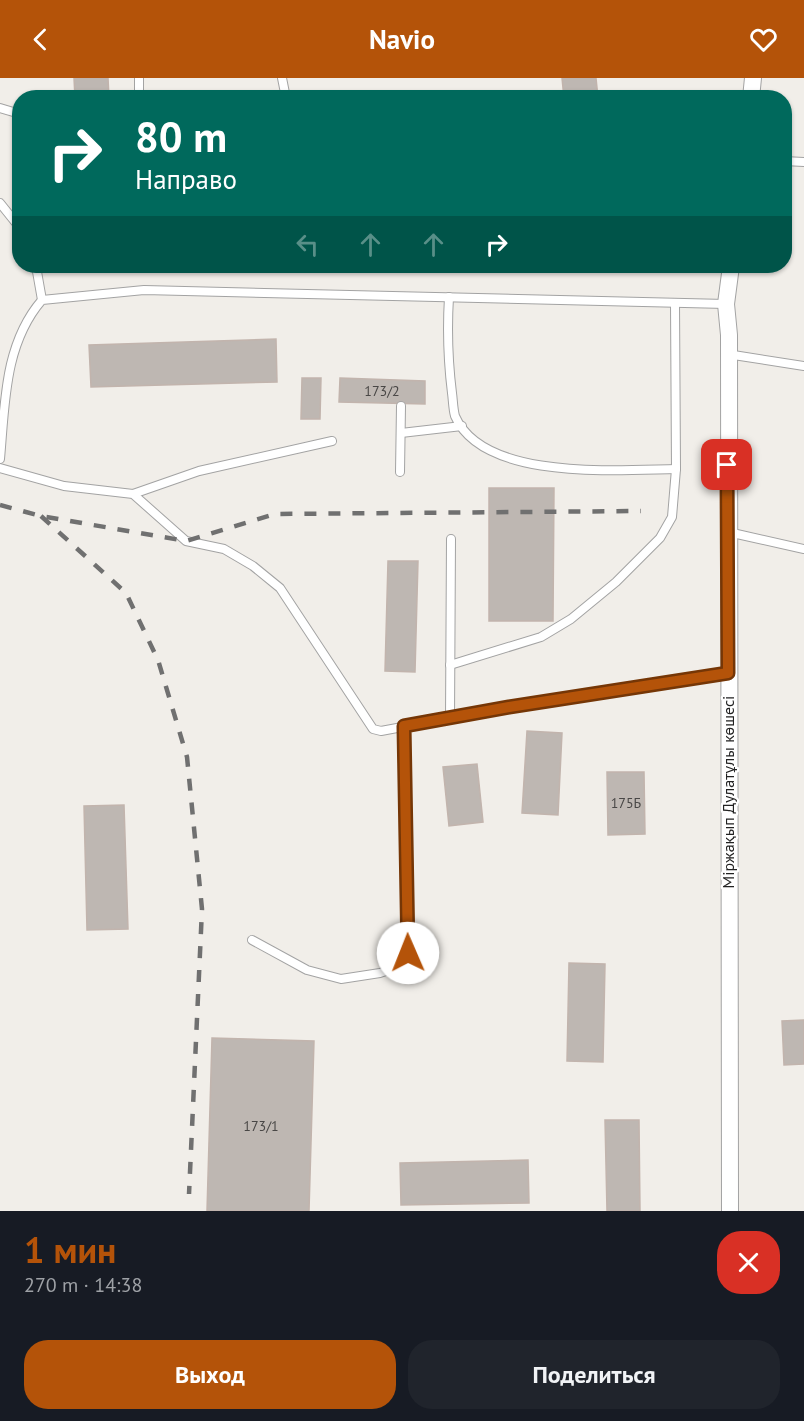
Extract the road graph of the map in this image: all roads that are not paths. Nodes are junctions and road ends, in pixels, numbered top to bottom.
1 (0, 203) edge
2 (12, 218) edge
3 (37, 273) edge
4 (730, 273) edge
5 (449, 297) junction
6 (42, 300) junction
7 (675, 303) junction
8 (726, 304) junction
9 (727, 354) junction
10 (804, 366) edge
11 (3, 380) edge
12 (400, 406) dead end
13 (462, 426) junction
14 (401, 433) junction
15 (332, 441) dead end
16 (0, 459) edge
17 (0, 468) edge
18 (676, 469) junction
19 (400, 472) dead end
20 (133, 494) junction
21 (728, 531) junction
22 (451, 539) dead end
23 (804, 549) edge
24 (450, 665) junction
25 (728, 673) junction
26 (450, 718) junction
27 (404, 726) junction
28 (252, 940) dead end
29 (730, 1211) edge

1 - 2 lane
3 - 6 lane
4 - 8 street, Міржақып Дулатұлы көшесі
5 - 6 lane
5 - 7 lane
5 - 13 lane
6 - 11 lane
7 - 8 lane
7 - 18 lane
8 - 9 street, Міржақып Дулатұлы көшесі
9 - 10 lane
9 - 21 street, Міржақып Дулатұлы көшесі
11 - 16 lane
12 - 14 lane
13 - 14 lane
13 - 18 lane
14 - 19 lane
15 - 20 lane
17 - 20 lane
18 - 24 lane
20 - 27 lane
21 - 23 lane
21 - 25 street, Міржақып Дулатұлы көшесі
22 - 24 lane
24 - 26 lane
25 - 26 lane
25 - 29 street, Міржақып Дулатұлы көшесі
26 - 27 lane
27 - 28 lane

